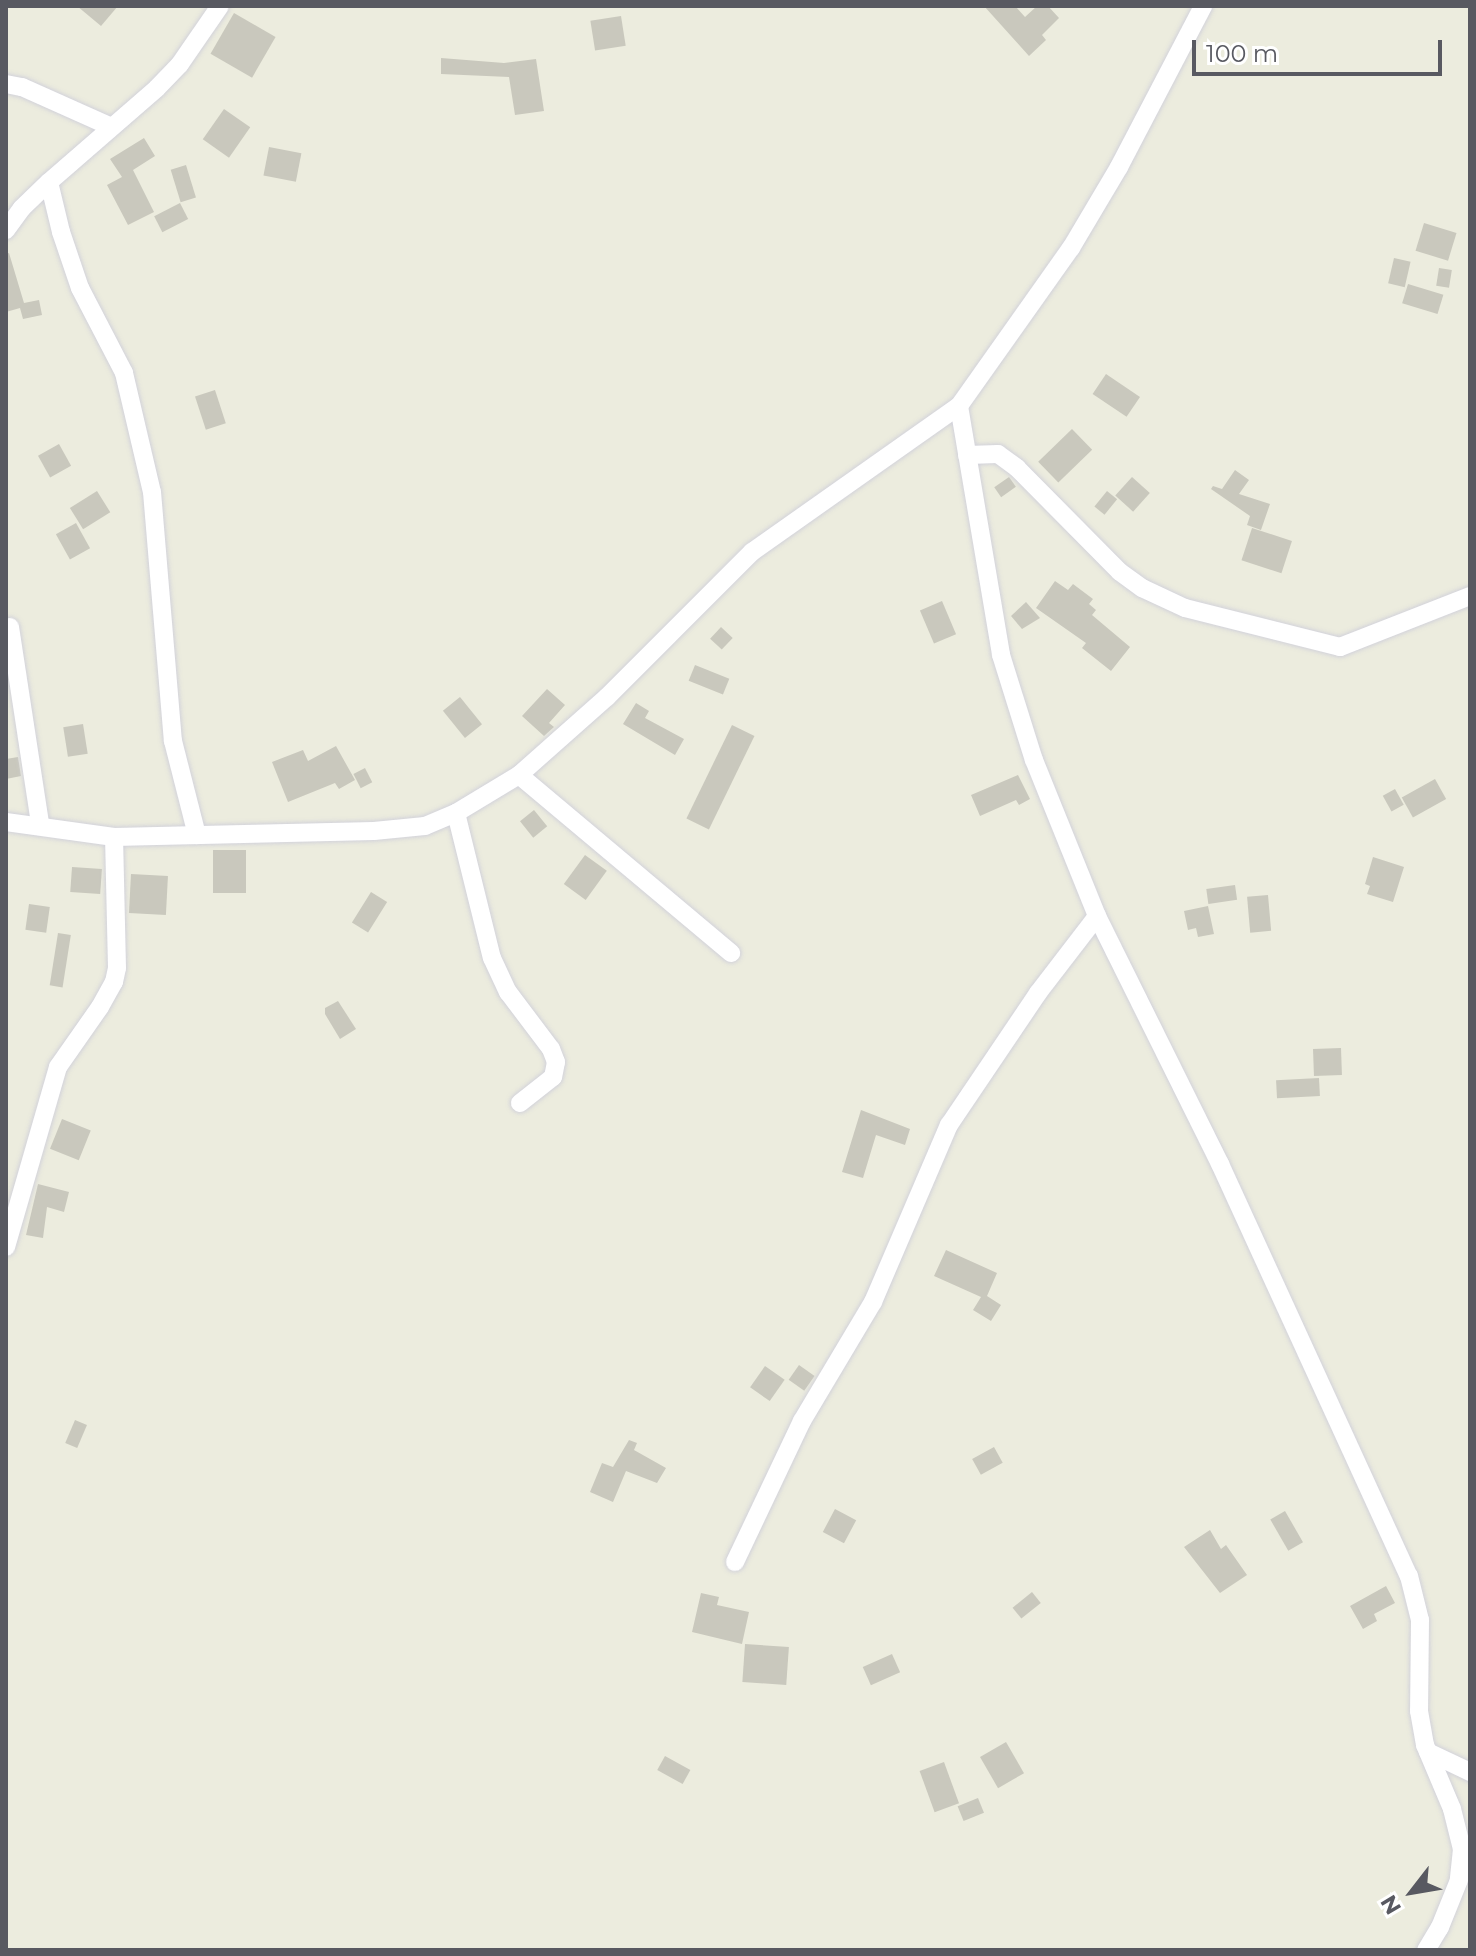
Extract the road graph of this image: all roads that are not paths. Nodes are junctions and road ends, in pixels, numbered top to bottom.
1 (220, 6) edge
2 (1203, 6) edge
3 (6, 84) edge
4 (109, 126) junction
5 (49, 182) junction
6 (6, 230) edge
7 (959, 406) junction
8 (967, 455) junction
9 (1470, 596) edge
10 (10, 627) dead end
11 (519, 775) junction
12 (456, 813) junction
13 (6, 822) edge
14 (40, 824) junction
15 (197, 835) junction
16 (114, 837) junction
17 (1097, 916) junction
18 (731, 953) dead end
19 (520, 1103) dead end
20 (6, 1247) edge
21 (735, 1562) dead end
22 (1428, 1752) junction
23 (1470, 1772) edge
24 (1426, 1950) edge

1 - 4 street
2 - 7 street
3 - 4 street
4 - 5 street
5 - 6 street
5 - 15 street
7 - 8 street
7 - 11 street
8 - 9 street
8 - 17 street
10 - 14 street
11 - 12 street
11 - 18 street
12 - 15 street
12 - 19 street
13 - 14 street
14 - 16 street
15 - 16 street
16 - 20 street
17 - 21 street
17 - 22 street
22 - 23 street
22 - 24 street

